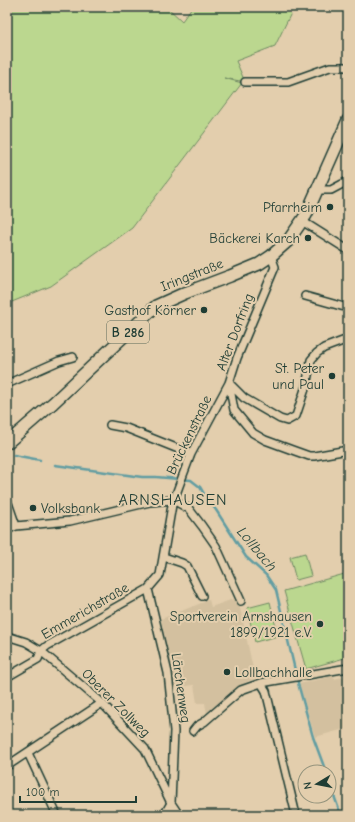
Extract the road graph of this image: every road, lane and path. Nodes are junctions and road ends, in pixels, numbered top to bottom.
1 (348, 67) edge
2 (245, 82) dead end
3 (348, 120) edge
4 (348, 181) edge
5 (318, 190) junction
6 (302, 221) junction
7 (348, 249) edge
8 (271, 256) junction
9 (305, 296) dead end
10 (348, 308) edge
11 (348, 339) edge
12 (73, 357) dead end
13 (229, 383) junction
14 (7, 384) edge
15 (110, 425) dead end
16 (7, 443) edge
17 (348, 450) edge
18 (191, 454) junction
19 (7, 500) edge
20 (173, 500) junction
21 (16, 526) junction
22 (7, 530) edge
23 (164, 557) junction
24 (148, 589) junction
25 (202, 596) dead end
26 (241, 601) dead end
27 (7, 636) edge
28 (41, 651) junction
29 (348, 668) edge
30 (7, 677) edge
31 (261, 683) junction
32 (102, 703) junction
33 (193, 731) dead end
34 (28, 753) junction
35 (7, 766) edge
36 (171, 804) junction
37 (57, 815) edge
38 (164, 815) edge
39 (178, 815) edge
40 (296, 815) edge

1 - 2 street
3 - 5 main road, B 286
4 - 5 street
5 - 6 main road, B 286
6 - 7 street
6 - 8 main road, Iringstraße / B 286
8 - 13 street, Alter Dorfring
8 - 16 main road, Iringstraße / B 286
9 - 10 street
11 - 13 street
12 - 14 street
13 - 17 street, Alter Dorfring
13 - 18 street, Brückenstraße
15 - 18 street
18 - 20 street, Brückenstraße
19 - 21 street
20 - 21 street
20 - 23 street, Emmerichstraße
20 - 26 street
21 - 22 street
23 - 24 street, Emmerichstraße
23 - 25 street
24 - 28 street, Emmerichstraße
24 - 36 street, Lärchenweg
27 - 28 street, Oberer Zollweg
28 - 30 street, Emmerichstraße
28 - 32 street, Oberer Zollweg
29 - 31 street
31 - 33 street
31 - 40 street
32 - 34 street
32 - 36 street, Oberer Zollweg
34 - 35 street
34 - 37 street
36 - 38 street, Lärchenweg
36 - 39 street, Oberer Zollweg

